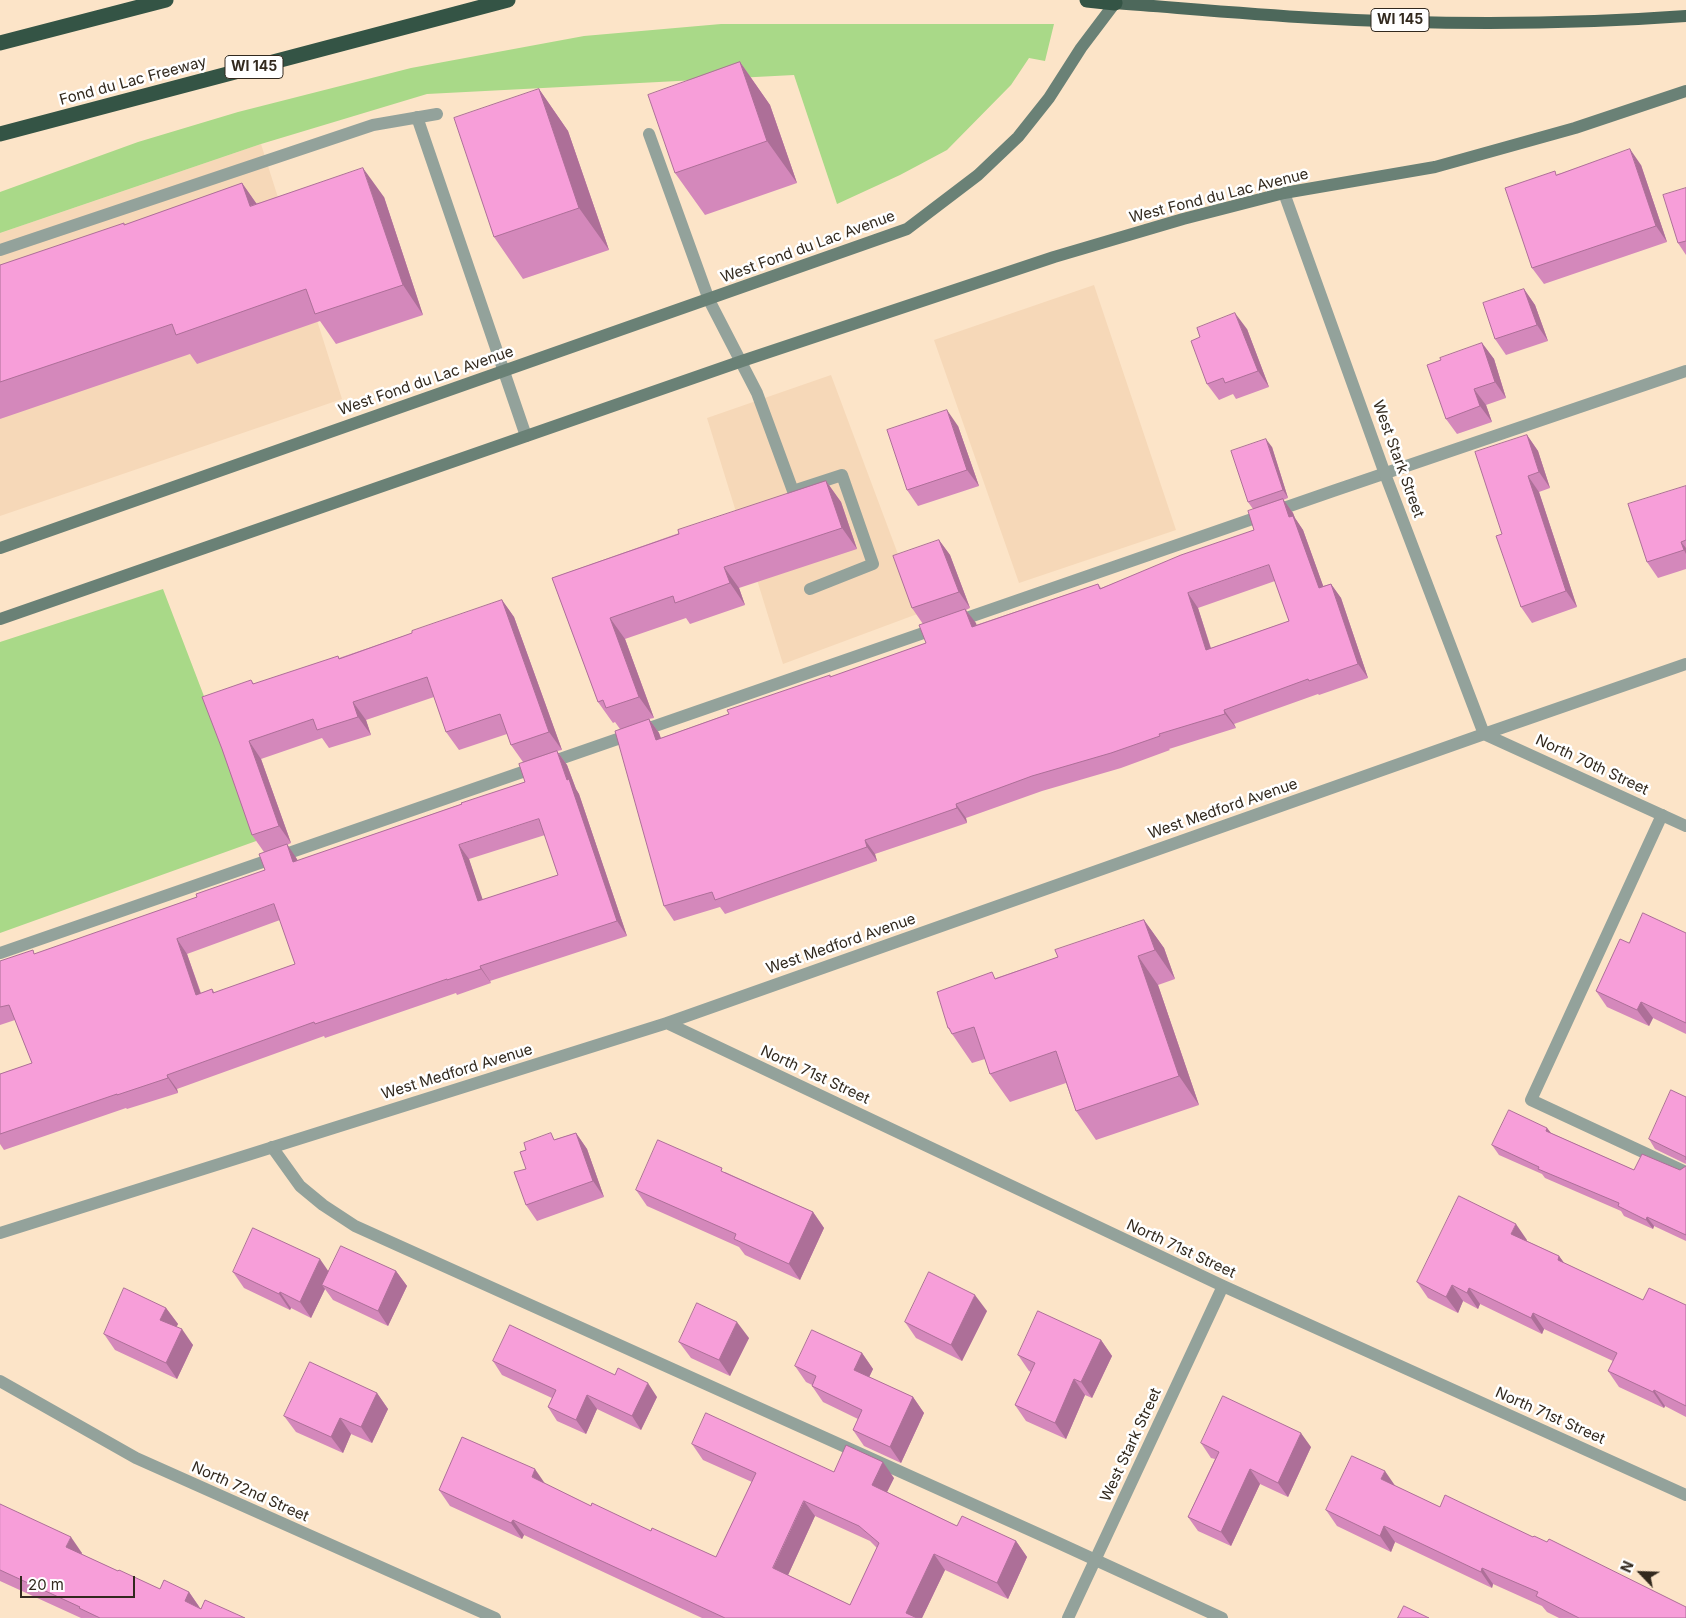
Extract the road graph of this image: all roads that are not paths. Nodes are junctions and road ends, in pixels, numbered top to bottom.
1 (166, 0) edge
2 (508, 0) edge
3 (1087, 0) edge
4 (1116, 2) edge
5 (1686, 16) edge
6 (0, 43) edge
7 (1686, 91) edge
8 (437, 114) dead end
9 (418, 117) junction
10 (0, 134) edge
11 (649, 134) dead end
12 (1284, 193) junction
13 (0, 250) edge
14 (709, 300) junction
15 (742, 361) junction
16 (504, 371) junction
17 (1686, 372) edge
18 (526, 436) junction
19 (1385, 474) junction
20 (0, 548) edge
21 (810, 589) dead end
22 (0, 620) edge
23 (1686, 664) edge
24 (1484, 734) junction
25 (1662, 815) junction
26 (1686, 826) edge
27 (0, 953) edge
28 (667, 1022) junction
29 (272, 1147) junction
30 (1686, 1172) edge
31 (0, 1233) edge
32 (1223, 1286) junction
33 (0, 1381) edge
34 (1686, 1495) edge
35 (1095, 1559) junction
36 (495, 1618) edge
37 (1068, 1618) edge
38 (1222, 1618) edge

1 - 6 highway
2 - 10 highway, Fond du Lac Freeway / WI 145
3 - 4 highway, WI 145
4 - 5 main road, WI 145
4 - 14 street, West Fond du Lac Avenue
7 - 12 street, West Fond du Lac Avenue
8 - 9 street
9 - 13 street
9 - 16 street
11 - 14 street
12 - 15 street, West Fond du Lac Avenue
12 - 19 street, West Stark Street
14 - 15 street
14 - 16 street, West Fond du Lac Avenue
15 - 18 street, West Fond du Lac Avenue
15 - 21 street
16 - 18 street
16 - 20 street, West Fond du Lac Avenue
17 - 19 street
18 - 22 street, West Fond du Lac Avenue
19 - 24 street, West Stark Street
19 - 27 street
23 - 24 street, West Medford Avenue
24 - 25 street, North 70th Street
24 - 28 street, West Medford Avenue
25 - 26 street, North 70th Street
25 - 30 street
28 - 29 street, West Medford Avenue
28 - 32 street, North 71st Street
29 - 31 street, West Medford Avenue
29 - 35 street
32 - 34 street, North 71st Street
32 - 35 street, West Stark Street
33 - 36 street, North 72nd Street
35 - 37 street, West Stark Street
35 - 38 street

